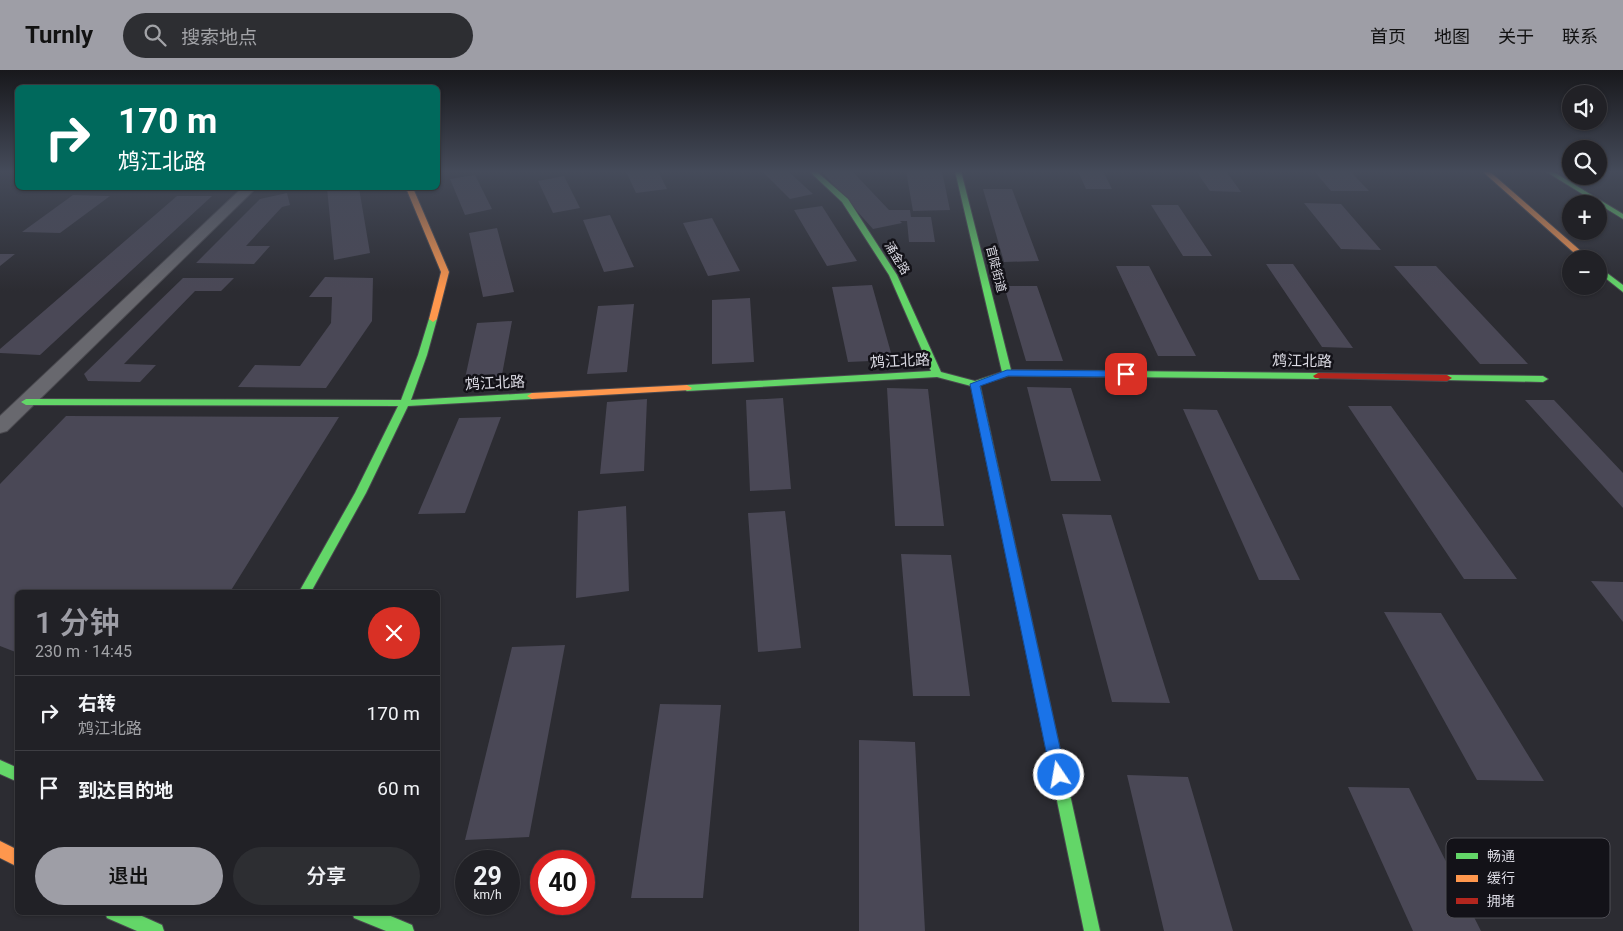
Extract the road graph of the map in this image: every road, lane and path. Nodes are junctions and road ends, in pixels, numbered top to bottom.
1 (225, 211) edge
2 (419, 211) edge
3 (852, 211) edge
4 (968, 211) edge
5 (1532, 211) edge
6 (1576, 250) edge
7 (1607, 276) edge
8 (1623, 289) edge
9 (1007, 373) junction
10 (936, 374) junction
11 (1543, 379) dead end
12 (975, 384) junction
13 (26, 402) junction
14 (405, 403) junction
15 (0, 427) edge
16 (306, 590) edge
17 (0, 768) edge
18 (15, 773) edge
19 (0, 849) edge
20 (15, 856) edge
21 (367, 915) edge
22 (124, 919) edge
23 (156, 931) edge
24 (406, 931) edge
25 (1092, 931) edge

1 - 13 street
2 - 14 main road
3 - 10 main road, 涌金路
4 - 9 main road, 官陡街道
5 - 6 main road
7 - 8 main road
9 - 11 main road, 鸩江北路
9 - 12 main road, 鸩江北路
10 - 12 main road, 鸩江北路
10 - 14 main road, 鸩江北路
12 - 25 main road
13 - 14 main road, 鸩江北路
13 - 15 street
14 - 16 main road
17 - 18 main road
19 - 20 main road
21 - 24 main road
22 - 23 main road

